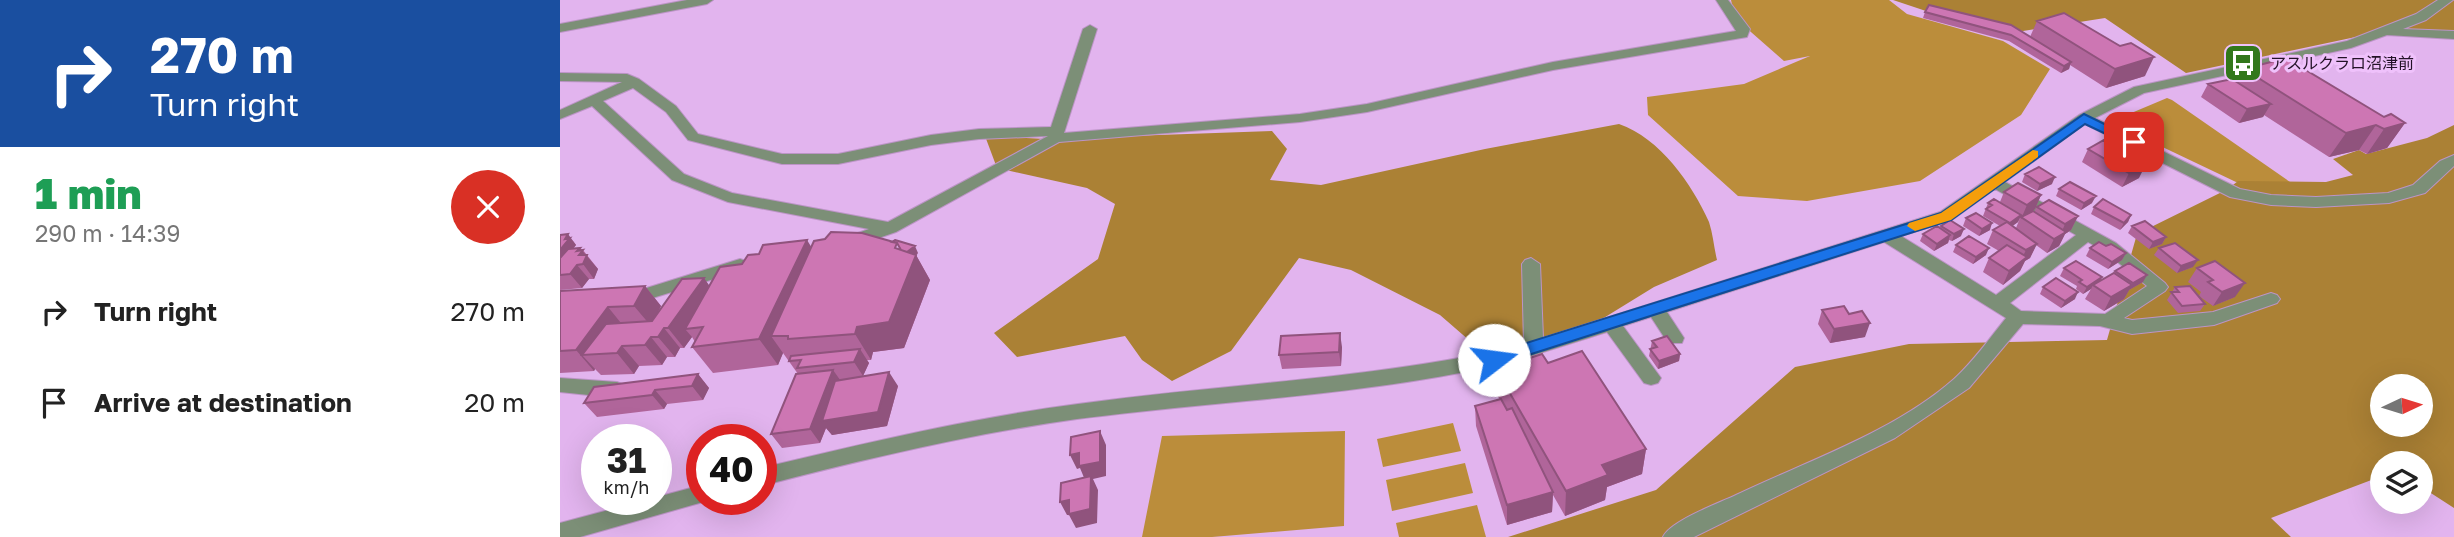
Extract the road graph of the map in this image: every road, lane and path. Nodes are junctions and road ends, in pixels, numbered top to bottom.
1 (707, 0) edge
2 (1722, 0) edge
3 (2447, 0) edge
4 (560, 27) edge
5 (1090, 29) dead end
6 (2385, 32) junction
7 (2454, 35) edge
8 (560, 77) edge
9 (634, 82) junction
10 (592, 99) junction
11 (560, 115) edge
12 (2084, 118) junction
13 (1057, 134) junction
14 (2454, 160) edge
15 (1994, 182) junction
16 (890, 228) junction
17 (2088, 234) junction
18 (1886, 235) junction
19 (837, 247) edge
20 (760, 261) edge
21 (1531, 264) dead end
22 (2271, 299) dead end
23 (607, 300) edge
24 (1997, 304) junction
25 (1655, 309) junction
26 (2018, 317) junction
27 (2107, 321) junction
28 (1611, 324) junction
29 (1675, 338) dead end
30 (1534, 349) junction
31 (1651, 378) dead end
32 (560, 385) edge
33 (633, 389) edge
34 (777, 473) edge
35 (686, 498) edge
36 (560, 533) edge
37 (1674, 537) edge

1 - 4 street
2 - 13 street
3 - 6 street
5 - 13 street
6 - 7 street
6 - 12 street
8 - 9 street
9 - 10 street
9 - 13 street
10 - 11 street
10 - 16 street
12 - 14 street
12 - 15 street
13 - 16 street
15 - 17 street
15 - 18 street
16 - 19 street
17 - 24 street
17 - 27 street
18 - 24 street
18 - 25 street
20 - 23 street
21 - 30 street
22 - 27 street
24 - 26 street
25 - 28 street
25 - 29 street
26 - 27 street
26 - 37 street
28 - 30 street
28 - 31 street
30 - 34 street
32 - 33 street
35 - 36 street

